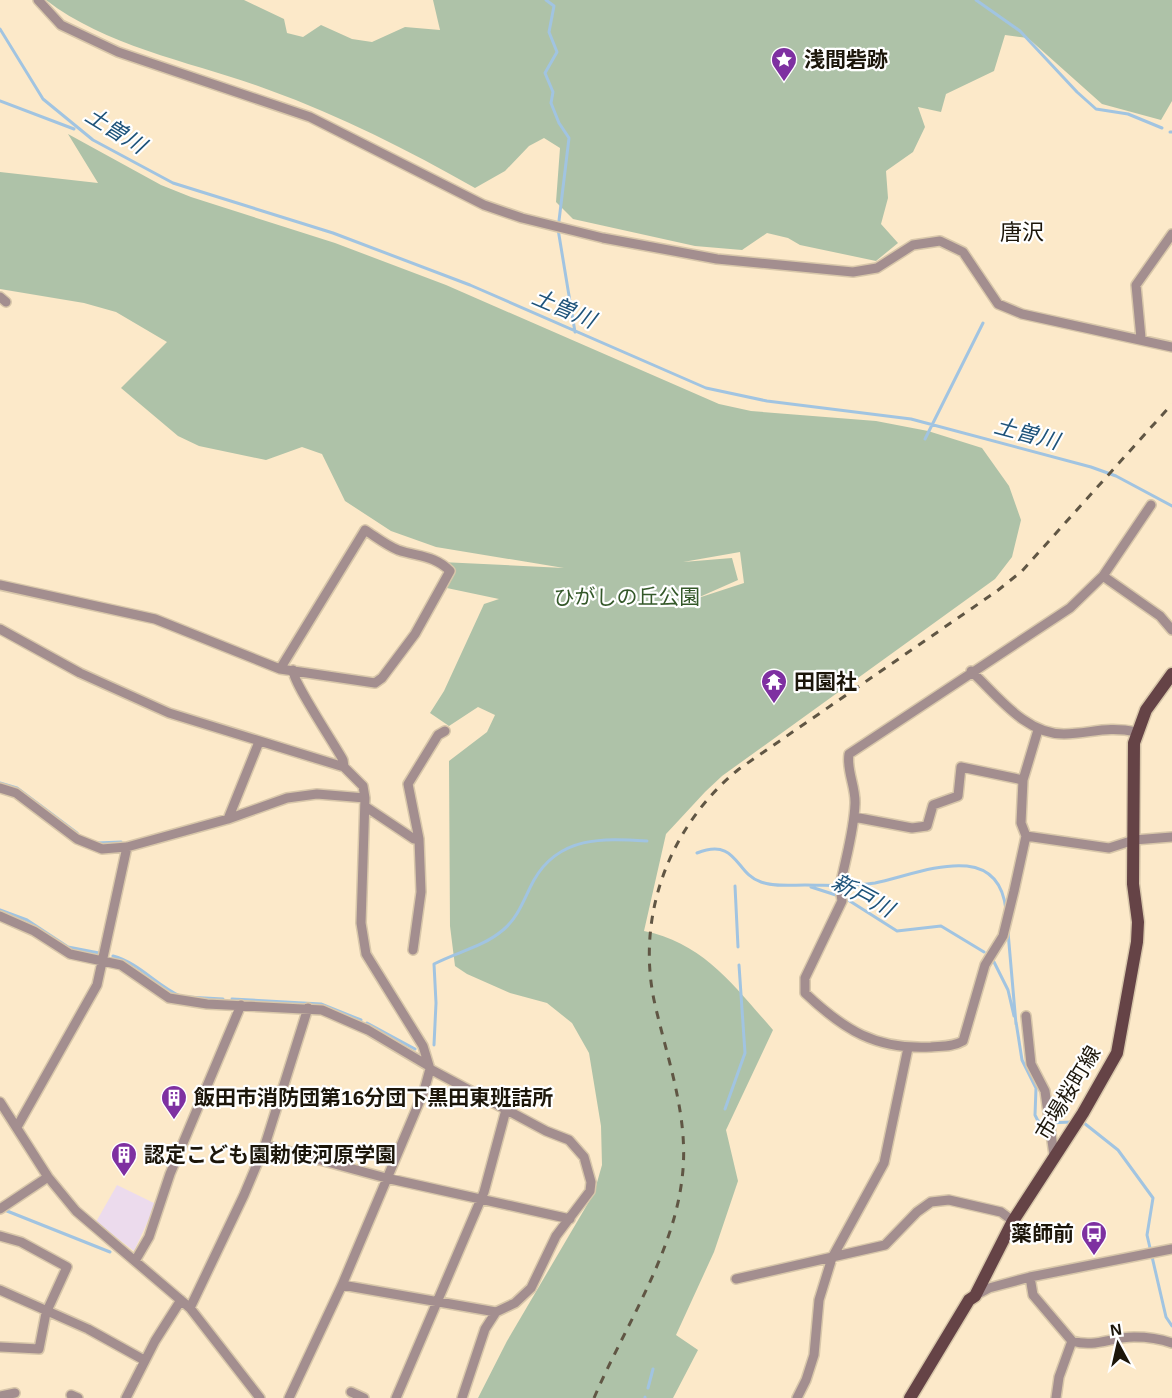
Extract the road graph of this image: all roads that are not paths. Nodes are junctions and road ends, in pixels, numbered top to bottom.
1 (38, 0) edge
2 (1172, 234) edge
3 (1141, 338) junction
4 (1172, 347) edge
5 (1151, 505) dead end
6 (1103, 576) junction
7 (0, 585) edge
8 (0, 629) edge
9 (1172, 630) edge
10 (279, 669) junction
11 (293, 670) junction
12 (972, 671) junction
13 (1172, 674) edge
14 (445, 730) dead end
15 (1038, 730) junction
16 (1137, 732) junction
17 (259, 742) junction
18 (344, 767) junction
19 (1023, 780) junction
20 (0, 788) edge
21 (366, 802) junction
22 (854, 817) junction
23 (228, 819) junction
24 (1026, 836) junction
25 (1172, 837) edge
26 (419, 839) junction
27 (1134, 840) junction
28 (127, 847) junction
29 (0, 915) edge
30 (413, 950) dead end
31 (104, 961) junction
32 (241, 1005) junction
33 (308, 1008) junction
34 (1026, 1016) dead end
35 (908, 1048) junction
36 (429, 1067) junction
37 (0, 1102) edge
38 (506, 1110) junction
39 (17, 1127) junction
40 (265, 1144) junction
41 (1054, 1155) junction
42 (48, 1177) junction
43 (386, 1178) junction
44 (481, 1199) junction
45 (0, 1209) edge
46 (570, 1219) junction
47 (1013, 1221) junction
48 (0, 1236) edge
49 (1172, 1250) edge
50 (832, 1258) junction
51 (135, 1262) junction
52 (1030, 1277) junction
53 (736, 1278) dead end
54 (342, 1286) junction
55 (0, 1290) edge
56 (975, 1296) junction
57 (182, 1300) junction
58 (436, 1301) junction
59 (190, 1308) junction
60 (46, 1312) junction
61 (496, 1312) junction
62 (1072, 1341) junction
63 (1172, 1343) edge
64 (0, 1347) edge
65 (144, 1360) junction
66 (351, 1392) dead end
67 (15, 1393) dead end
68 (0, 1396) edge
69 (126, 1398) edge
70 (260, 1398) edge
71 (289, 1398) edge
72 (364, 1398) edge
73 (396, 1398) edge
74 (462, 1398) edge
75 (796, 1398) edge
76 (910, 1398) edge
77 (1056, 1398) edge

1 - 3 street
2 - 3 street
3 - 4 street
5 - 6 street
6 - 9 street
6 - 12 street
7 - 10 street
8 - 17 street
10 - 11 street
10 - 11 street
11 - 18 street
12 - 15 street
12 - 22 street
13 - 16 main road, 市場桜町線
14 - 26 street
15 - 16 street
15 - 19 street
16 - 27 main road, 市場桜町線
17 - 18 street
17 - 23 street
18 - 21 street
19 - 22 street
19 - 24 street
20 - 28 street
21 - 23 street
21 - 26 street
21 - 36 street
22 - 35 street
23 - 28 street
24 - 27 street
24 - 35 street
25 - 27 street
26 - 30 street
27 - 41 main road, 市場桜町線
28 - 31 street
29 - 31 street
31 - 32 street
31 - 39 street
32 - 33 street
32 - 51 street
33 - 36 street
33 - 40 street
34 - 41 street
35 - 50 street
36 - 38 street
36 - 43 street
37 - 39 street
38 - 44 street
38 - 46 street
39 - 42 street
40 - 43 street
40 - 59 street
41 - 47 main road, 市場桜町線
42 - 45 street
42 - 51 street
43 - 44 street
43 - 54 street
44 - 46 street
44 - 58 street
46 - 61 street
47 - 50 street
47 - 56 main road, 市場桜町線
48 - 60 street
49 - 52 street
50 - 53 street
50 - 75 street
51 - 57 street
52 - 56 street
52 - 62 street
54 - 58 street
54 - 71 street
55 - 60 street
56 - 76 main road, 市場桜町線
57 - 59 street
57 - 65 street
58 - 61 street
58 - 73 street
59 - 70 street
60 - 64 street
60 - 65 street
61 - 74 street
62 - 63 street
62 - 77 street
65 - 69 street
66 - 72 street
67 - 68 street

